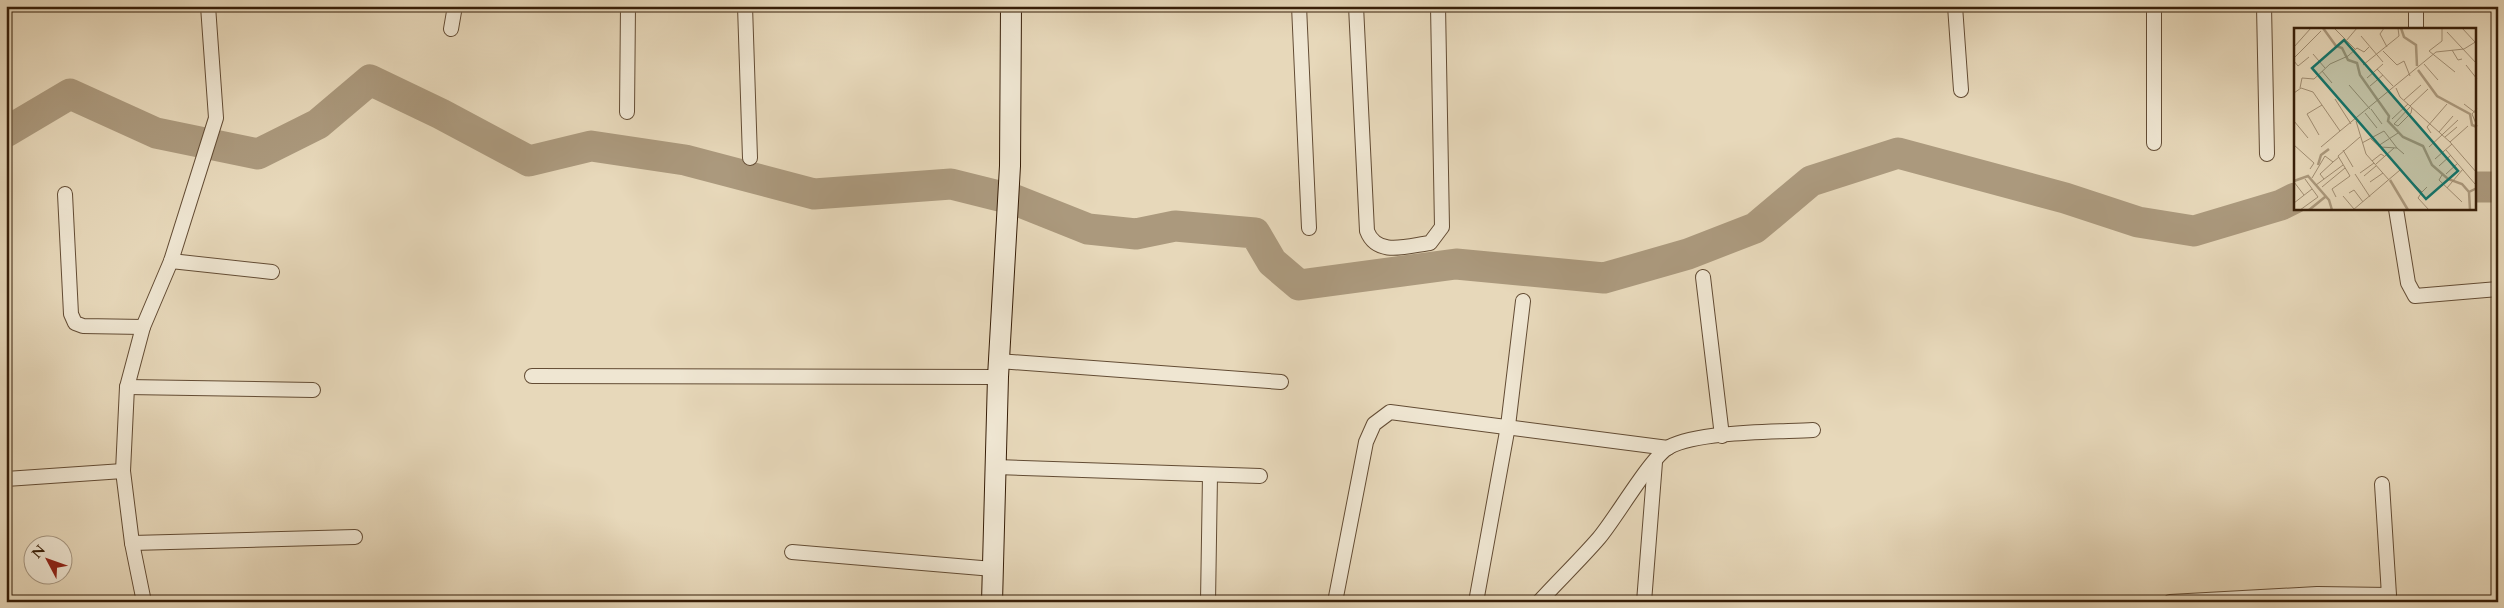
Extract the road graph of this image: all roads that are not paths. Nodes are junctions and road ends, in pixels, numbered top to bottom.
1 (208, 6) edge
2 (455, 6) edge
3 (628, 6) edge
4 (745, 6) edge
5 (1011, 6) edge
6 (1299, 6) edge
7 (1356, 6) edge
8 (1438, 6) edge
9 (1955, 6) edge
10 (2154, 6) edge
11 (2264, 6) edge
12 (2416, 6) edge
13 (2416, 28) edge
14 (451, 29) dead end
15 (1961, 90) dead end
16 (627, 112) dead end
17 (2154, 143) dead end
18 (2267, 154) dead end
19 (750, 158) dead end
20 (65, 194) dead end
21 (2396, 210) edge
22 (1309, 228) dead end
23 (171, 261) junction
24 (272, 272) dead end
25 (1703, 277) dead end
26 (2498, 289) edge
27 (1522, 302) dead end
28 (143, 327) junction
29 (998, 369) junction
30 (532, 376) dead end
31 (1281, 382) dead end
32 (126, 386) junction
33 (314, 390) dead end
34 (1508, 426) junction
35 (1813, 430) dead end
36 (1722, 436) junction
37 (1668, 448) junction
38 (1655, 461) junction
39 (996, 467) junction
40 (123, 471) junction
41 (1210, 475) junction
42 (1260, 476) dead end
43 (6, 479) edge
44 (2382, 484) dead end
45 (354, 536) dead end
46 (132, 543) junction
47 (792, 552) dead end
48 (993, 569) junction
49 (2389, 599) edge
50 (144, 602) edge
51 (992, 602) edge
52 (1208, 602) edge
53 (1335, 602) edge
54 (1476, 602) edge
55 (1539, 602) edge
56 (1644, 602) edge
57 (2170, 602) edge

1 - 23 street
2 - 14 street
3 - 16 street
4 - 19 street
5 - 29 main road
6 - 22 street
7 - 8 street
9 - 15 street
10 - 17 street
11 - 18 street
12 - 13 street
20 - 28 street
21 - 26 street
23 - 24 street
23 - 28 street
25 - 36 street
27 - 34 street
28 - 32 street
29 - 30 street
29 - 31 street
29 - 39 main road
32 - 33 street
32 - 40 street
34 - 37 street
34 - 53 street
34 - 54 street
35 - 36 street
36 - 37 street
37 - 38 street
38 - 55 street
38 - 56 street
39 - 41 street
39 - 48 main road
40 - 43 street
40 - 46 street
41 - 42 street
41 - 52 street
44 - 49 street
45 - 46 street
46 - 50 street
47 - 48 street
48 - 51 main road
49 - 57 street

